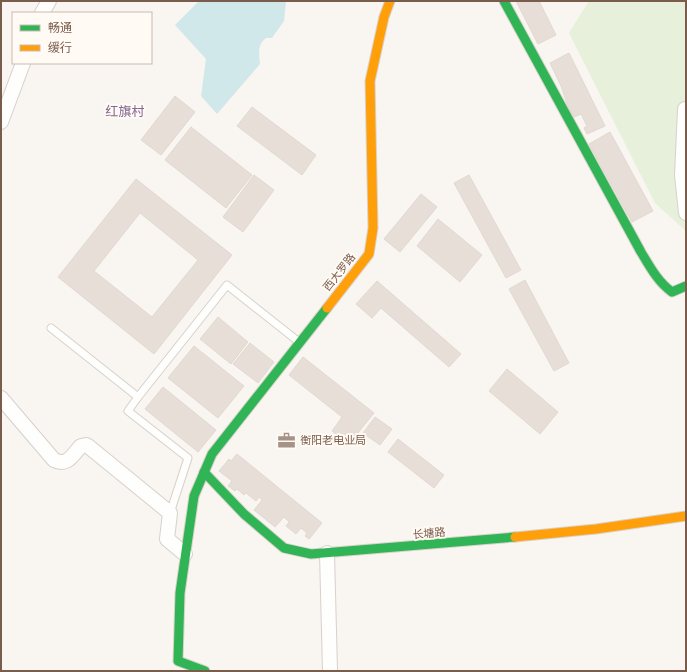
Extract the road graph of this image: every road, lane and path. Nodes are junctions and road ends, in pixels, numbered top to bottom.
1 (49, 1) edge
2 (390, 1) edge
3 (504, 1) edge
4 (43, 12) edge
5 (23, 64) edge
6 (685, 109) dead end
7 (1, 122) edge
8 (686, 213) edge
9 (686, 286) edge
10 (51, 328) dead end
11 (300, 342) junction
12 (138, 397) junction
13 (1, 398) edge
14 (204, 472) junction
15 (170, 513) junction
16 (686, 516) edge
17 (327, 553) junction
18 (185, 554) junction
19 (205, 671) edge
20 (330, 671) edge

1 - 4 street
2 - 11 street, 西大罗路
3 - 9 street
5 - 7 street
6 - 8 street
10 - 12 lane
11 - 12 lane
11 - 14 street, 西大罗路
12 - 15 lane
13 - 15 street
14 - 17 street, 长塘路
14 - 18 street, 西大罗路
15 - 18 street
16 - 17 street, 长塘路
17 - 20 street
18 - 19 street, 西大罗路

